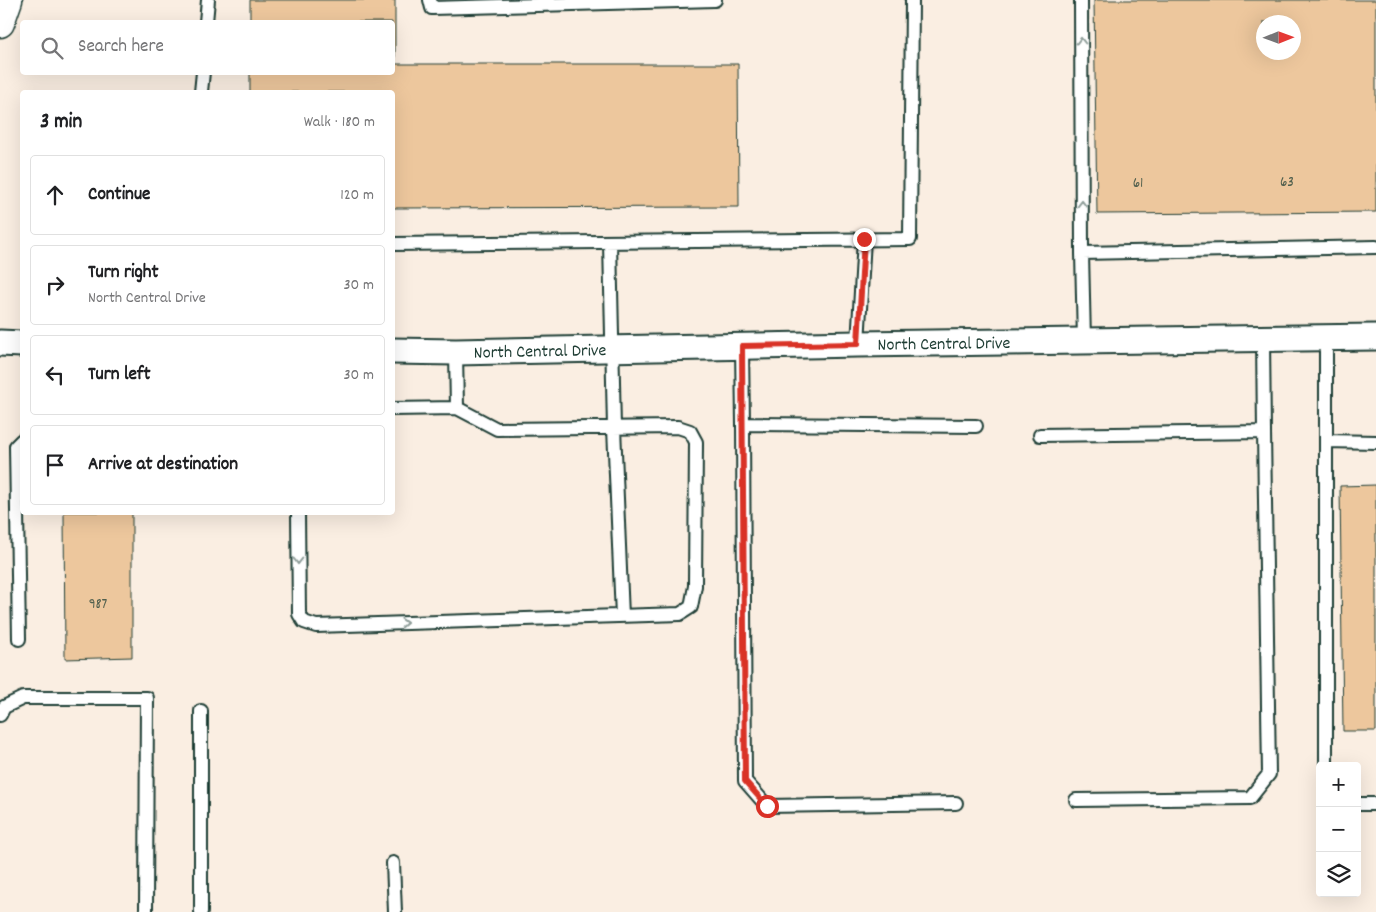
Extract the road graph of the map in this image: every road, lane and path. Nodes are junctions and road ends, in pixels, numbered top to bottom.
1 (8, 0) edge
2 (208, 0) edge
3 (430, 0) edge
4 (715, 0) edge
5 (912, 0) edge
6 (1081, 0) edge
7 (206, 20) edge
8 (0, 23) edge
9 (203, 75) edge
10 (201, 90) edge
11 (864, 239) junction
12 (610, 242) junction
13 (395, 244) edge
14 (1376, 247) edge
15 (1082, 252) junction
16 (1376, 337) edge
17 (1326, 338) junction
18 (1263, 339) junction
19 (1084, 342) junction
20 (0, 343) edge
21 (20, 344) edge
22 (858, 344) junction
23 (742, 346) junction
24 (612, 349) junction
25 (395, 351) edge
26 (456, 352) junction
27 (457, 408) junction
28 (395, 409) edge
29 (743, 424) junction
30 (976, 426) dead end
31 (614, 428) junction
32 (1264, 432) junction
33 (1040, 435) dead end
34 (1326, 441) junction
35 (20, 442) edge
36 (1376, 442) edge
37 (298, 515) edge
38 (622, 616) junction
39 (19, 639) dead end
40 (200, 711) dead end
41 (0, 715) edge
42 (1326, 762) edge
43 (1076, 800) dead end
44 (956, 803) dead end
45 (1361, 804) edge
46 (1376, 804) edge
47 (393, 863) dead end
48 (146, 912) edge
49 (201, 912) edge
50 (395, 912) edge

1 - 8 street
2 - 7 lane
3 - 4 lane
5 - 11 lane
15 -> 6 lane
9 - 10 lane
11 - 12 lane
11 - 22 lane
12 - 13 lane
12 - 24 lane
14 - 15 lane
15 - 19 lane
16 - 17 street, North Central Drive
17 - 18 street, North Central Drive
17 - 34 lane
18 - 19 street, North Central Drive
18 - 32 lane
19 - 22 street, North Central Drive
20 - 21 street
22 - 23 street, North Central Drive
23 - 24 street, North Central Drive
23 - 29 lane
24 - 26 street, North Central Drive
24 - 31 lane
25 - 26 street, North Central Drive
26 - 27 lane
27 - 28 lane
27 - 31 lane
29 - 30 lane
29 - 44 lane
31 - 38 lane
31 - 38 lane
32 - 33 lane
32 - 43 lane
34 - 36 lane
34 - 42 lane
35 - 39 lane
37 -> 38 lane
40 - 49 lane
41 - 48 lane
45 - 46 lane
47 - 50 lane

